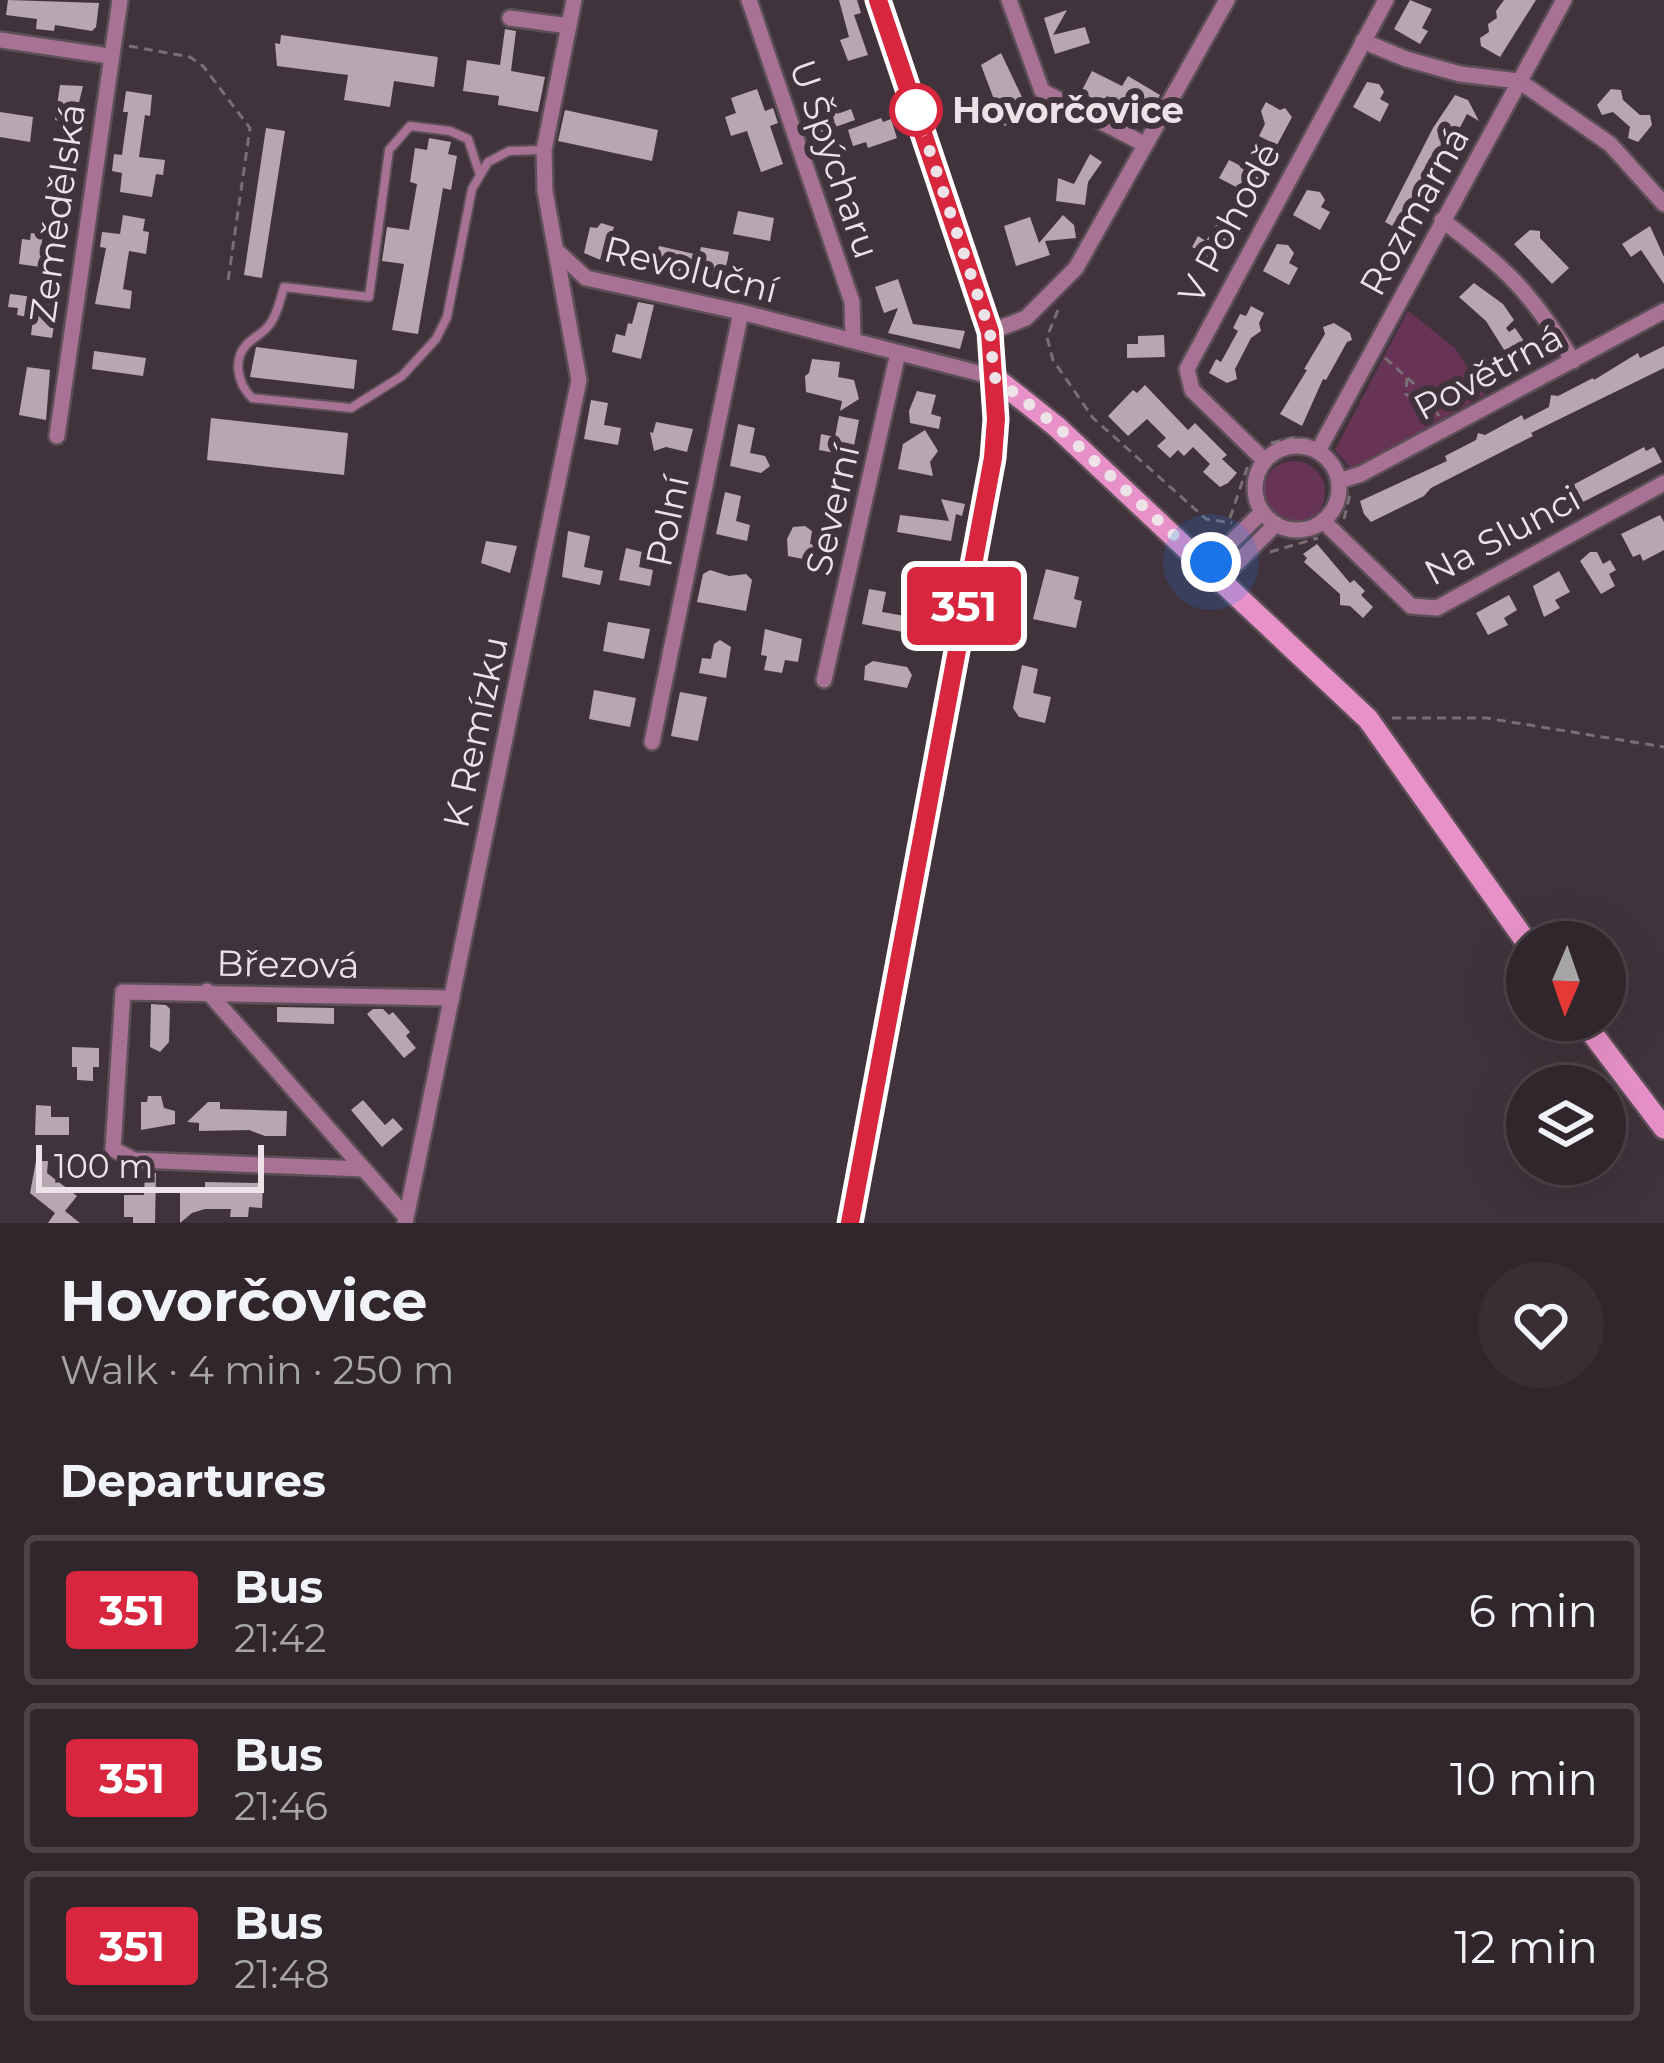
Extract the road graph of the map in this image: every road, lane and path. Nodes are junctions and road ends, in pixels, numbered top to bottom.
1 (120, 0) edge
2 (574, 0) edge
3 (749, 0) edge
4 (878, 0) edge
5 (1024, 0) edge
6 (1227, 0) edge
7 (1386, 0) edge
8 (1564, 0) edge
9 (1012, 8) edge
10 (510, 18) dead end
11 (569, 26) junction
12 (0, 40) edge
13 (1364, 41) junction
14 (112, 50) junction
15 (1520, 80) junction
16 (1144, 144) junction
17 (544, 150) junction
18 (480, 175) junction
19 (1664, 204) edge
20 (1442, 220) junction
21 (559, 253) junction
22 (228, 280) dead end
23 (1061, 302) dead end
24 (1664, 311) edge
25 (741, 312) junction
26 (990, 332) junction
27 (853, 340) junction
28 (1372, 350) junction
29 (898, 353) junction
30 (1573, 361) junction
31 (994, 377) junction
32 (1408, 377) junction
33 (1427, 398) junction
34 (1448, 427) junction
35 (57, 436) dead end
36 (1320, 447) junction
37 (1260, 456) junction
38 (1344, 480) junction
39 (1664, 483) edge
40 (1262, 512) junction
41 (1228, 520) junction
42 (1276, 524) junction
43 (1328, 526) junction
44 (1238, 528) dead end
45 (1261, 554) dead end
46 (1214, 572) junction
47 (824, 680) dead end
48 (1369, 718) junction
49 (652, 742) dead end
50 (1664, 747) edge
51 (1512, 921) edge
52 (207, 992) junction
53 (452, 998) junction
54 (1598, 1041) edge
55 (1664, 1128) edge
56 (364, 1169) junction
57 (406, 1220) edge
58 (850, 1223) edge

1 - 14 street, Zemědělská
2 - 11 street, Revoluční
3 - 27 street, U Špýcharu
4 - 26 street
5 - 9 street
6 - 16 street
7 - 13 street, V Pohodě
8 - 15 street, Rozmarná
9 - 16 street
10 - 11 street
11 - 17 street, Revoluční
12 - 14 street
13 - 15 street
13 - 37 street, V Pohodě
14 - 22 path
14 - 35 street, Zemědělská
15 - 19 street
15 - 20 street, Rozmarná
16 - 26 street
17 - 18 lane
17 - 21 street, Revoluční
18 - 18 lane
20 - 28 street, Rozmarná
20 - 30 street
21 - 25 street, Revoluční
21 - 53 street, K Remízku
23 - 41 path
24 - 30 street, Povětrná
25 - 27 street, Revoluční
25 - 49 street, Polní
26 - 31 street
27 - 29 street, Revoluční
28 - 32 path
28 - 36 street, Rozmarná
29 - 31 street, Revoluční
29 - 47 street, Severní
30 - 34 street, Povětrná
31 - 46 street
31 - 58 street
32 - 33 path
32 - 33 path
33 - 34 path
34 - 38 street, Povětrná
36 - 37 street
36 - 37 path
36 - 38 street
37 - 40 street
37 - 41 path
38 - 43 street
38 - 43 path
39 - 43 street, Na Slunci
40 - 42 street
40 - 46 street
41 - 44 path
42 - 43 street
42 - 46 street
43 - 45 path
46 - 48 street
48 - 50 path
48 - 51 street
52 - 53 street, Březová
52 - 56 street
52 - 56 street, Březová
53 - 57 street, K Remízku
54 - 55 street
56 - 57 street

